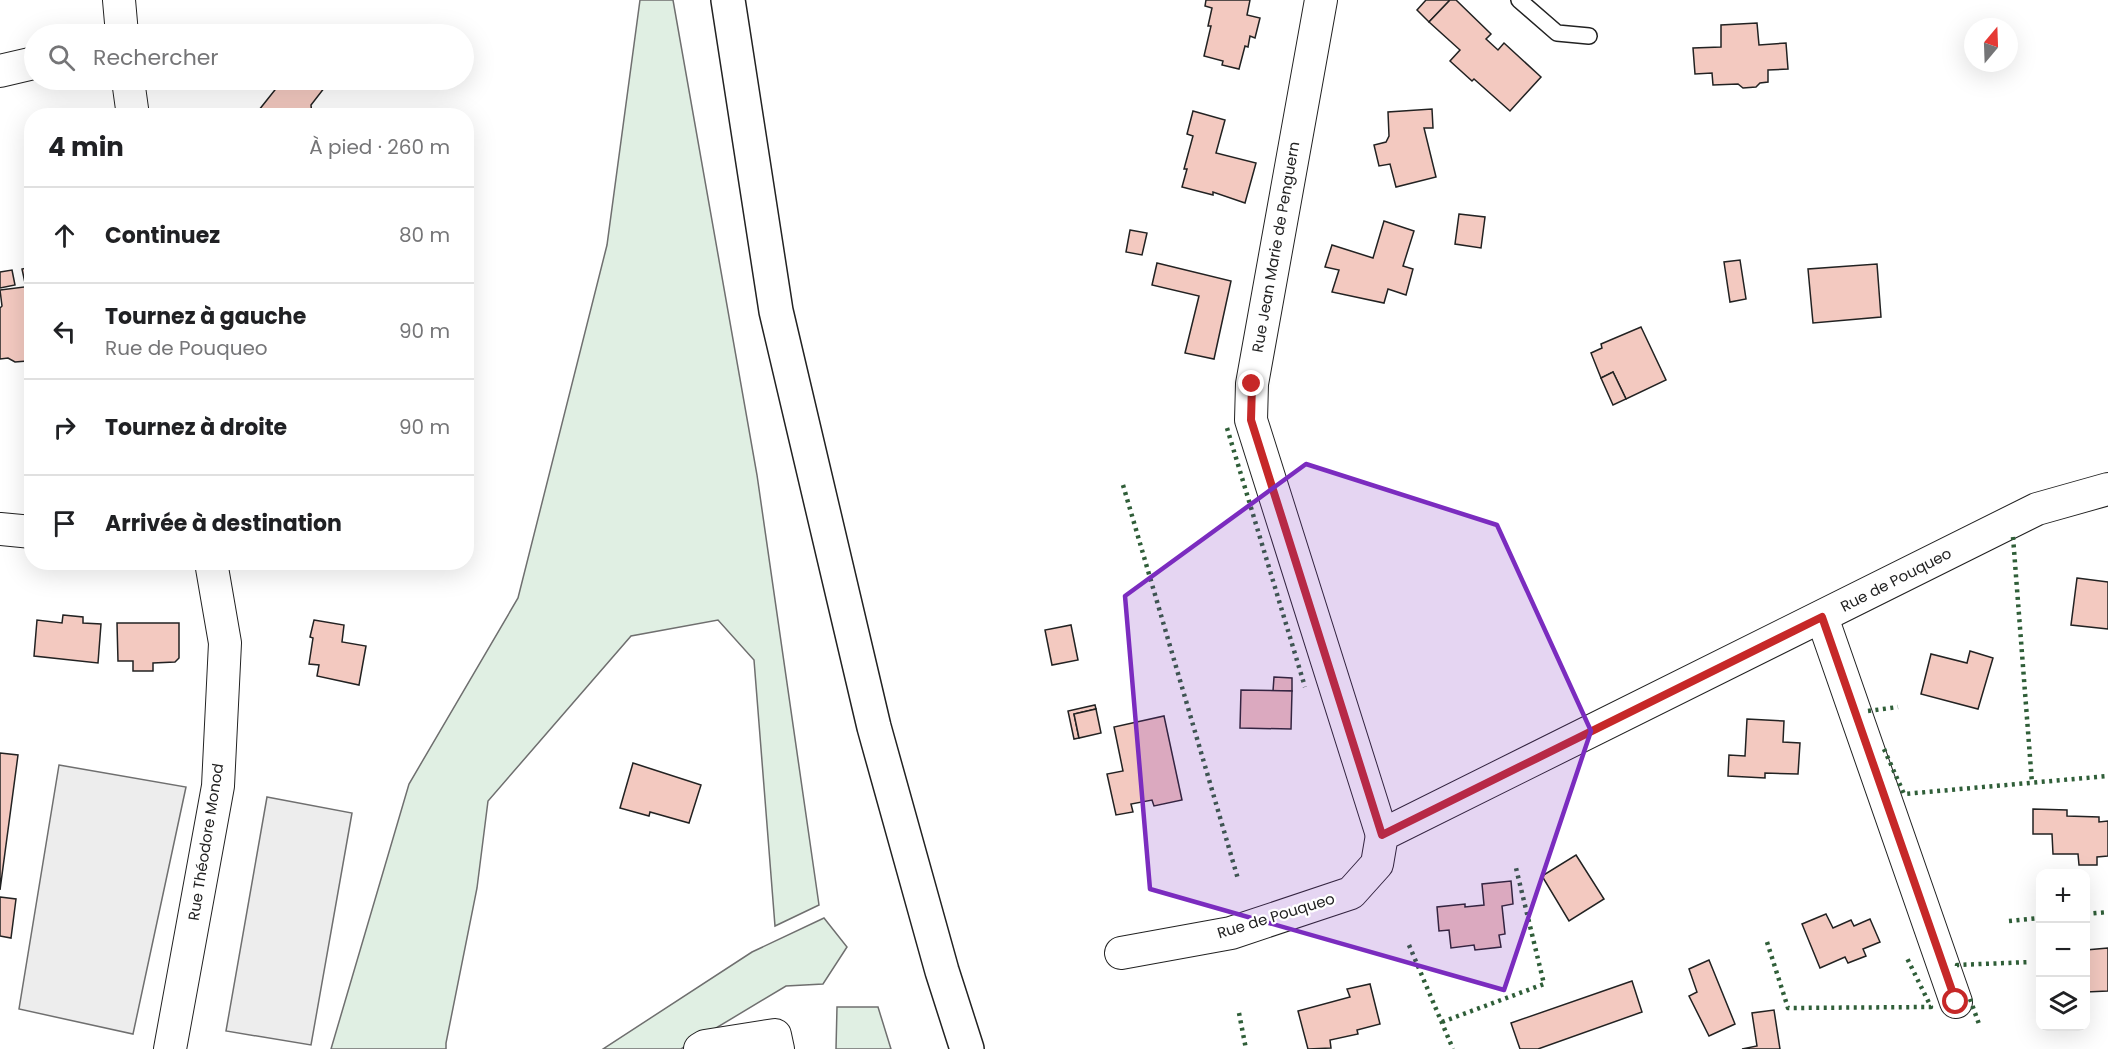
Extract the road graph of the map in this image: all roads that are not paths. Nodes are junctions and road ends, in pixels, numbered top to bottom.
1 (119, 0) edge
2 (728, 0) edge
3 (1321, 0) edge
4 (1520, 0) edge
5 (121, 24) edge
6 (1589, 36) dead end
7 (24, 65) edge
8 (0, 71) edge
9 (129, 90) edge
10 (132, 108) edge
11 (2108, 489) edge
12 (0, 529) edge
13 (24, 531) edge
14 (212, 570) edge
15 (1822, 617) junction
16 (1382, 835) junction
17 (1121, 953) dead end
18 (1956, 1002) dead end
19 (170, 1049) edge
20 (700, 1049) edge
21 (778, 1049) edge
22 (967, 1049) edge

1 - 5 street
2 - 22 main road
3 - 16 street, Rue Jean Marie de Penguern
4 - 6 lane
7 - 8 street
9 - 10 street
11 - 15 street, Rue de Pouqueo
12 - 13 street
14 - 19 street, Rue Théodore Monod
15 - 16 street, Rue de Pouqueo
15 - 18 street
16 - 17 street, Rue de Pouqueo
20 - 21 street

